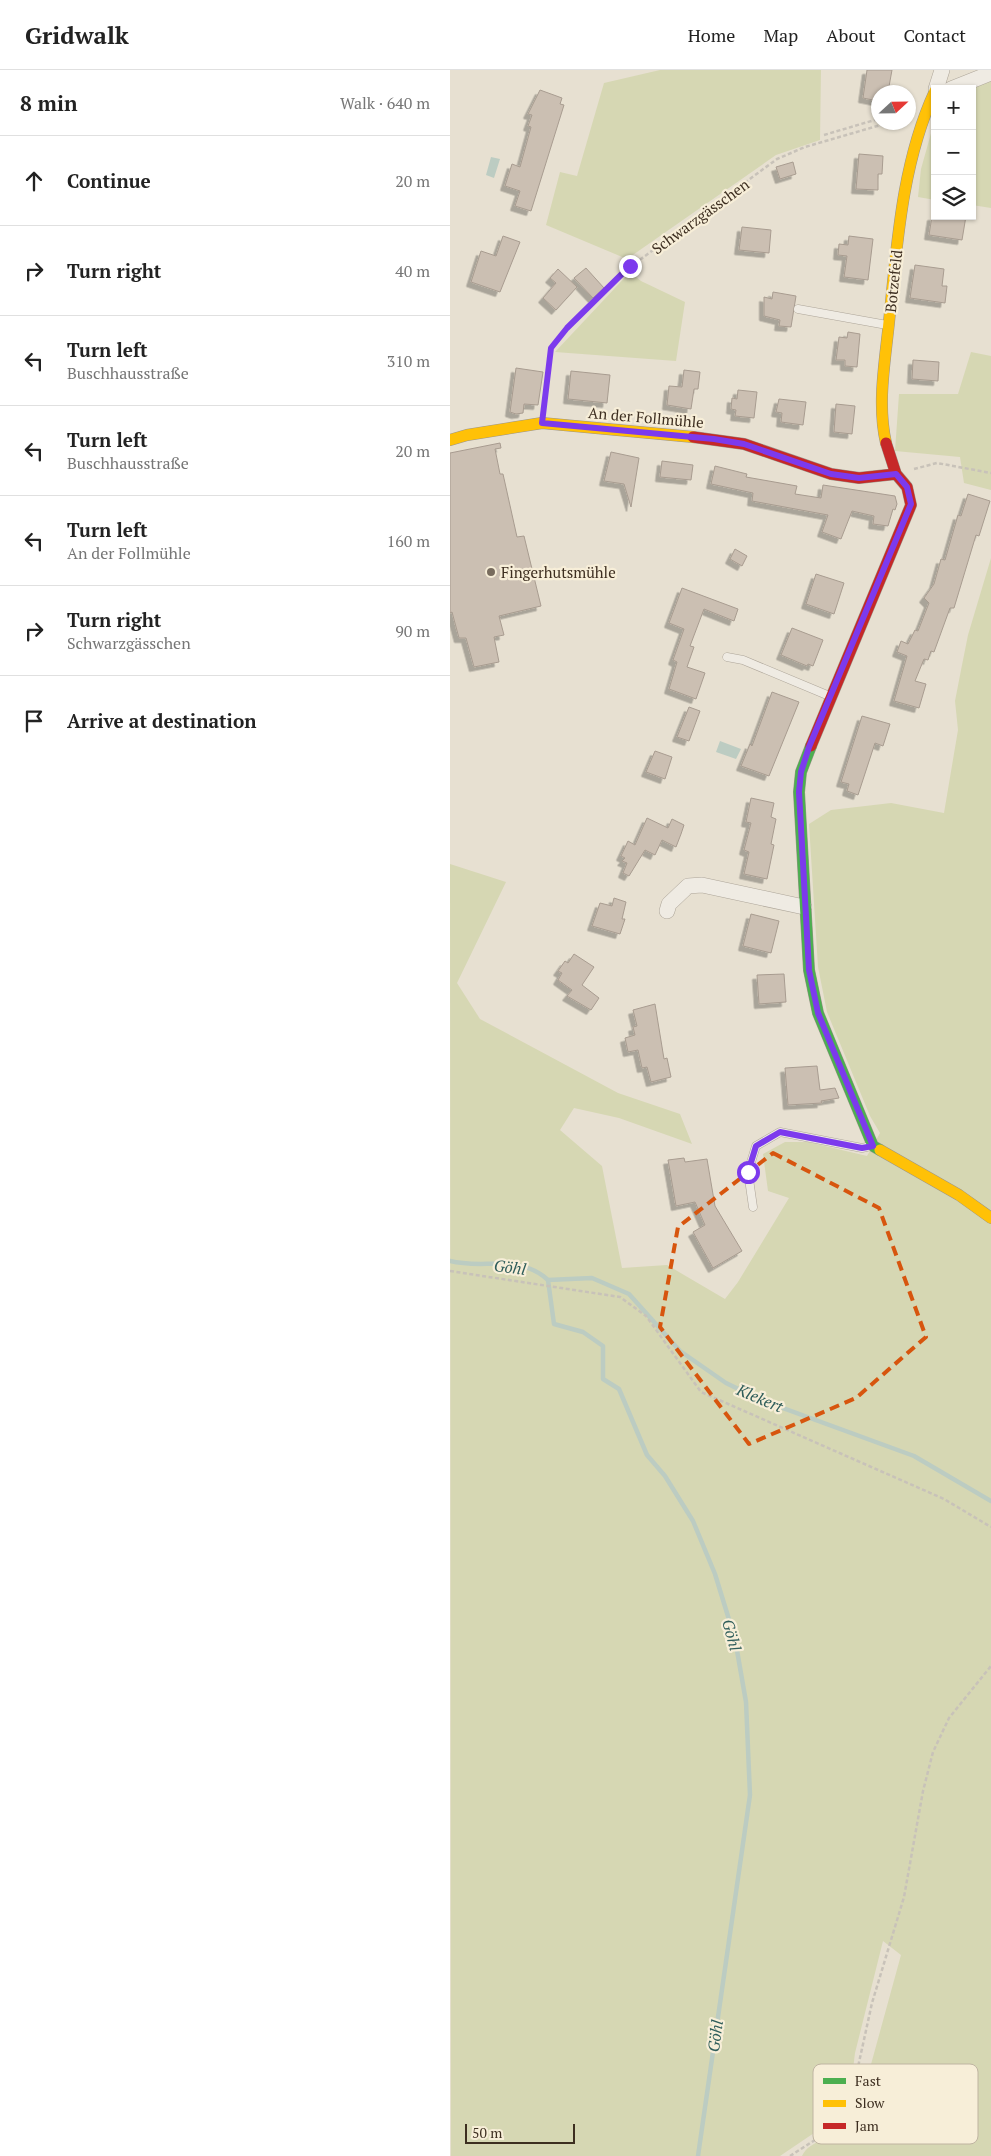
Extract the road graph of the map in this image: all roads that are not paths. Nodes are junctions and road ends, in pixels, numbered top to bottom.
1 (942, 70) edge
2 (991, 73) edge
3 (937, 85) edge
4 (961, 85) edge
5 (931, 101) edge
6 (798, 309) dead end
7 (888, 325) junction
8 (450, 440) edge
9 (896, 474) junction
10 (727, 657) dead end
11 (830, 696) junction
12 (804, 907) junction
13 (667, 911) dead end
14 (873, 1146) junction
15 (753, 1208) dead end
16 (991, 1218) edge

1 - 3 street, Botzefeld
2 - 4 street
5 - 7 street, Botzefeld
6 - 7 lane
7 - 9 street, Botzefeld
8 - 9 street, An der Follmühle
9 - 11 street, Botzefeld
10 - 11 lane
11 - 12 street, Botzefeld
12 - 13 street
12 - 14 street, Botzefeld
14 - 15 lane
14 - 16 street

